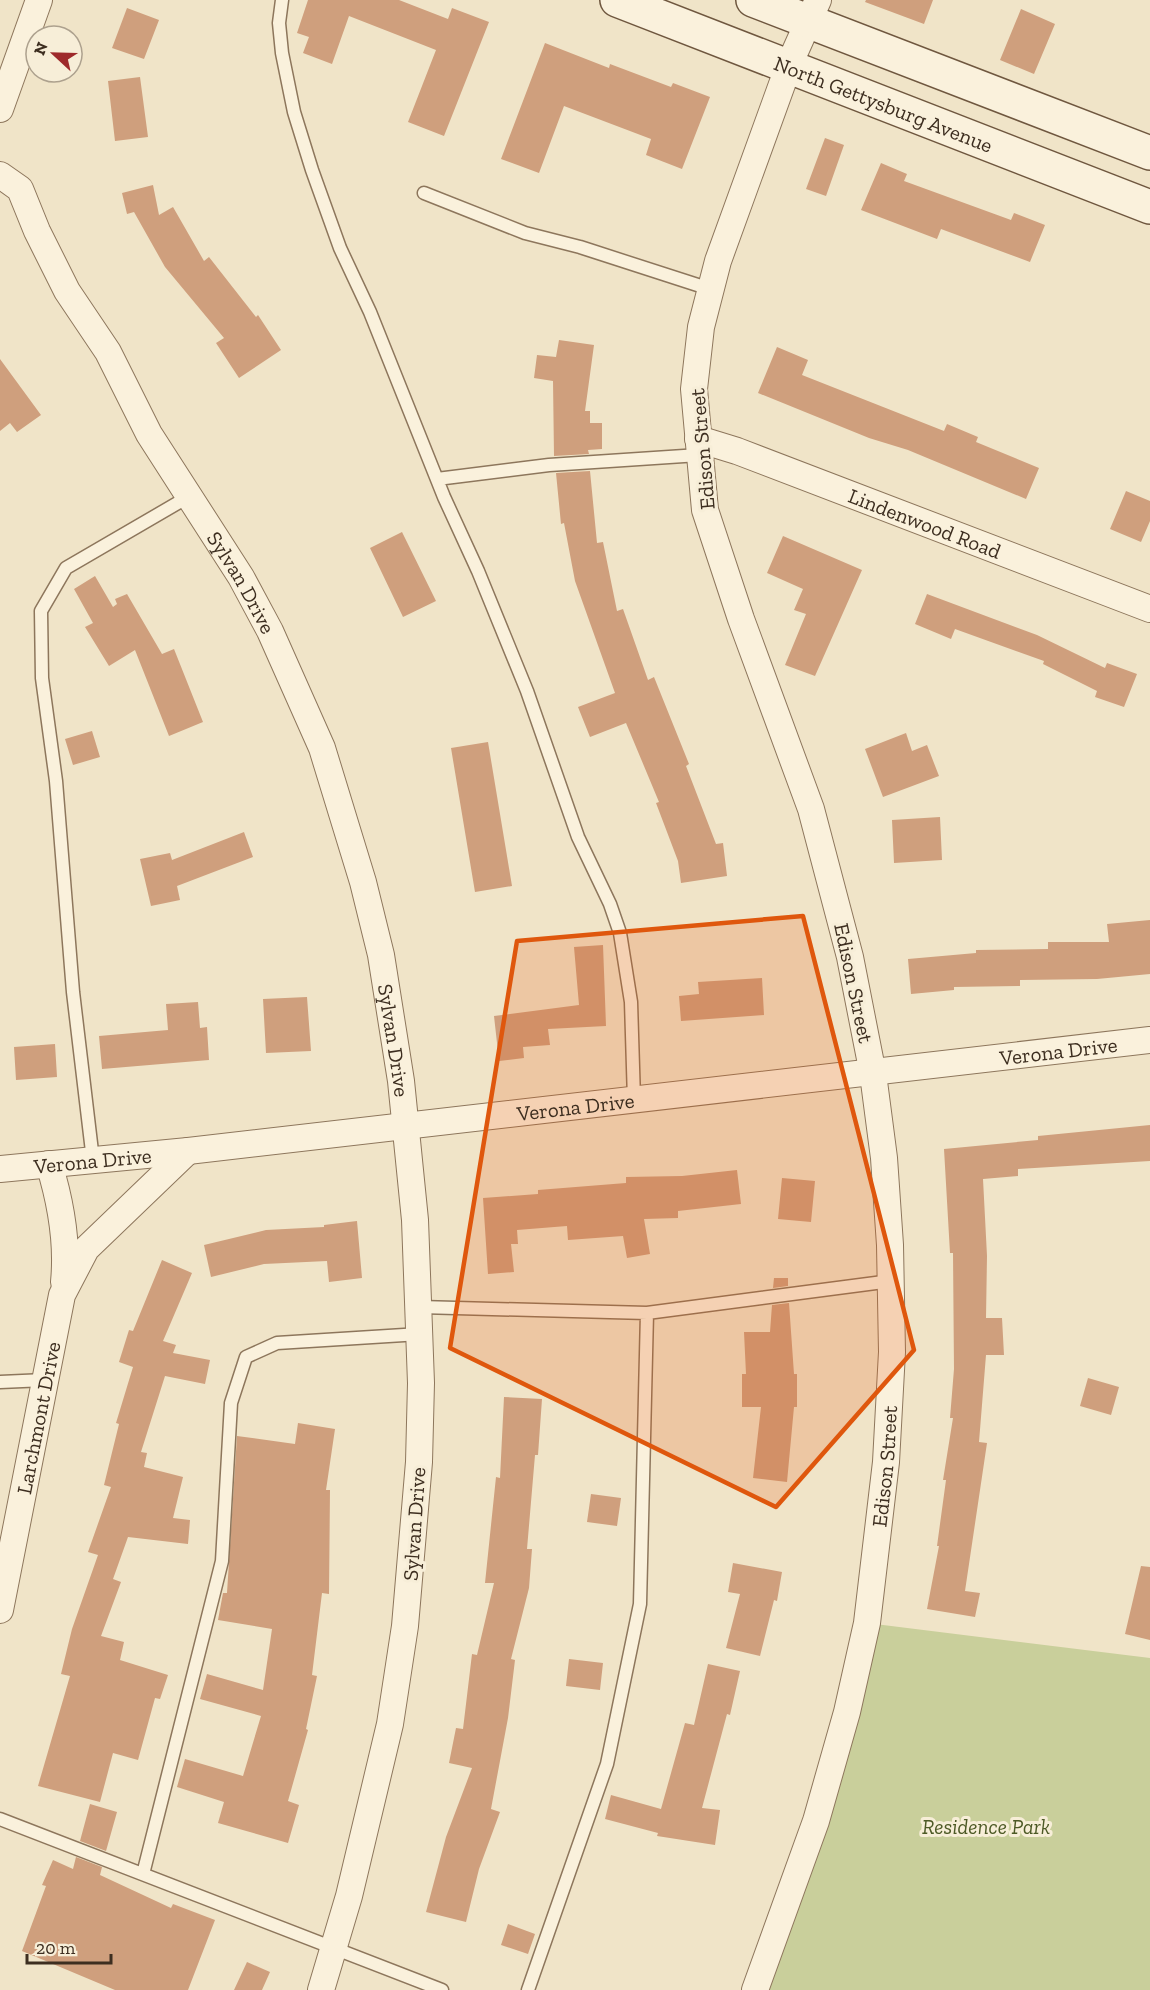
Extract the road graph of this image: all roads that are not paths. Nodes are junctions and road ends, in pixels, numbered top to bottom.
1 (39, 0) edge
2 (282, 0) edge
3 (617, 0) edge
4 (753, 0) edge
5 (814, 11) edge
6 (789, 65) junction
7 (0, 109) edge
8 (1150, 153) edge
9 (0, 175) edge
10 (424, 193) dead end
11 (1150, 207) edge
12 (710, 289) junction
13 (698, 447) junction
14 (436, 479) junction
15 (188, 497) junction
16 (1150, 609) edge
17 (1150, 1040) edge
18 (873, 1074) junction
19 (634, 1100) junction
20 (404, 1125) junction
21 (188, 1151) junction
22 (93, 1160) junction
23 (50, 1164) junction
24 (0, 1169) edge
25 (891, 1281) junction
26 (62, 1295) junction
27 (420, 1307) junction
28 (647, 1313) junction
29 (420, 1334) junction
30 (45, 1380) junction
31 (0, 1382) edge
32 (0, 1610) edge
33 (0, 1819) edge
34 (143, 1874) junction
35 (334, 1947) junction
36 (321, 1990) edge
37 (442, 1990) edge
38 (528, 1990) edge
39 (755, 1990) edge

1 - 7 street
2 - 14 lane
3 - 6 main road, North Gettysburg Avenue
4 - 5 main road
5 - 6 street, Edison Street
5 - 8 main road
6 - 11 main road, North Gettysburg Avenue
6 - 12 street, Edison Street
9 - 15 street, Sylvan Drive
10 - 12 lane
12 - 13 street, Edison Street
13 - 14 lane
13 - 16 street, Lindenwood Road
13 - 18 street, Edison Street
14 - 19 lane
15 - 20 street, Sylvan Drive
15 - 22 lane
17 - 18 street, Verona Drive
18 - 19 street, Verona Drive
18 - 25 street, Edison Street
19 - 20 street, Verona Drive
20 - 21 street, Verona Drive
20 - 27 street, Sylvan Drive
21 - 22 street, Verona Drive
21 - 26 street, Larchmont Drive
22 - 23 street, Verona Drive
23 - 24 street, Verona Drive
23 - 26 street, Larchmont Drive
25 - 28 lane
25 - 39 street, Edison Street
26 - 30 street, Larchmont Drive
27 - 28 lane
27 - 29 street, Sylvan Drive
28 - 38 lane
29 - 34 lane
29 - 35 street, Sylvan Drive
30 - 31 lane
30 - 32 street, Larchmont Drive
33 - 34 lane
34 - 35 lane
35 - 36 street, Sylvan Drive
35 - 37 lane

